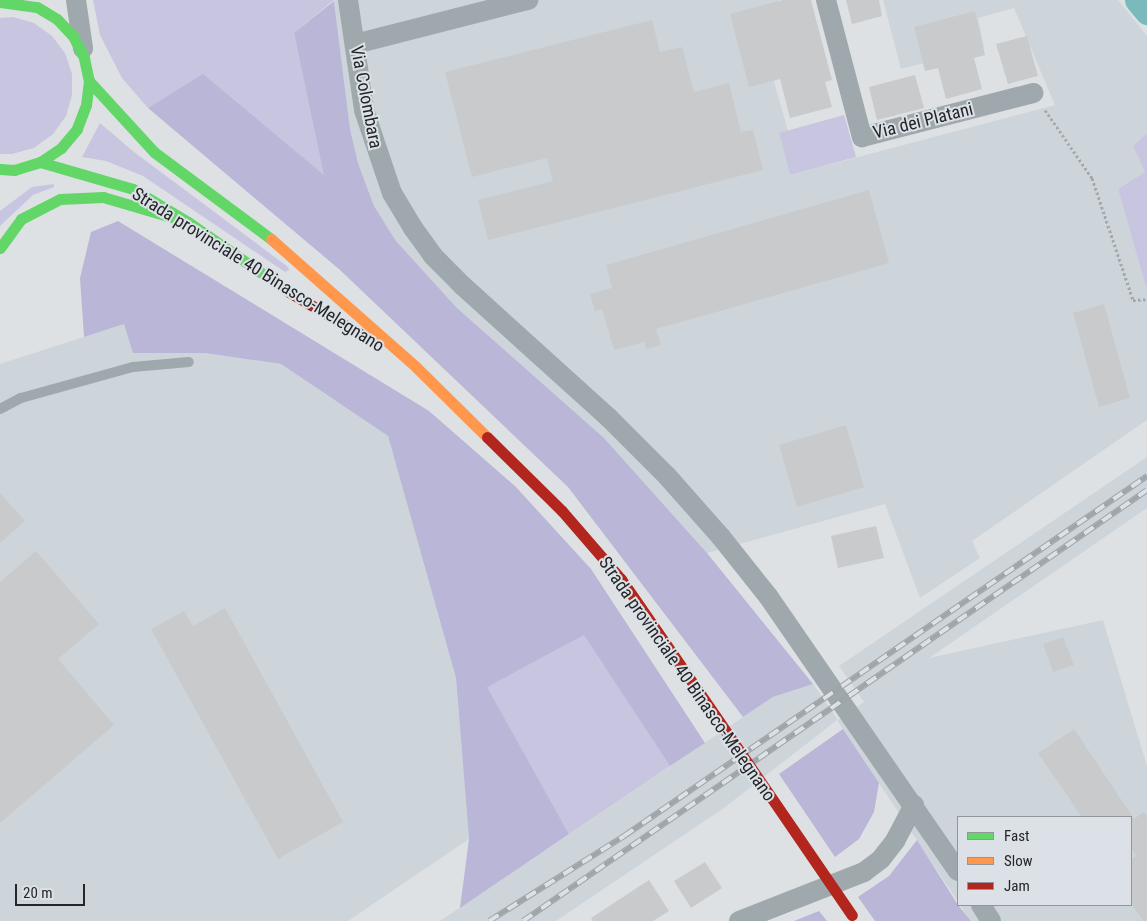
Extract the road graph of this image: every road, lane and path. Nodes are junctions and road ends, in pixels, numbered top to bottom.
1 (76, 0) edge
2 (348, 0) edge
3 (528, 0) edge
4 (826, 0) edge
5 (11, 1) edge
6 (355, 44) junction
7 (84, 58) junction
8 (89, 80) junction
9 (1034, 93) joint
10 (40, 162) junction
11 (2, 174) edge
12 (188, 222) junction
13 (0, 248) edge
14 (1147, 299) edge
15 (189, 362) dead end
16 (416, 367) junction
17 (0, 409) edge
18 (914, 805) junction
19 (957, 870) edge
20 (982, 906) edge
21 (854, 918) edge
22 (739, 921) edge
23 (991, 921) edge

1 - 7 street
2 - 6 street, Via Colombara
3 - 6 street
4 - 9 street, Via dei Platani
5 - 7 main road, Strada provinciale 40 Binasco-Melegnano
6 - 18 street, Via Colombara
7 - 8 main road, Strada provinciale 40 Binasco-Melegnano
8 - 10 main road, Strada provinciale 40 Binasco-Melegnano
8 - 16 main road, Strada provinciale 40 Binasco-Melegnano
9 - 14 path
10 - 11 main road, Strada provinciale 40 Binasco-Melegnano
10 - 12 main road, Strada provinciale 40 Binasco-Melegnano
12 - 13 main road
12 - 16 main road, Strada provinciale 40 Binasco-Melegnano
15 - 17 lane
16 - 21 main road, Strada provinciale 40 Binasco-Melegnano, bridge
18 - 19 street, Via Colombara
18 - 22 street
20 - 23 street

